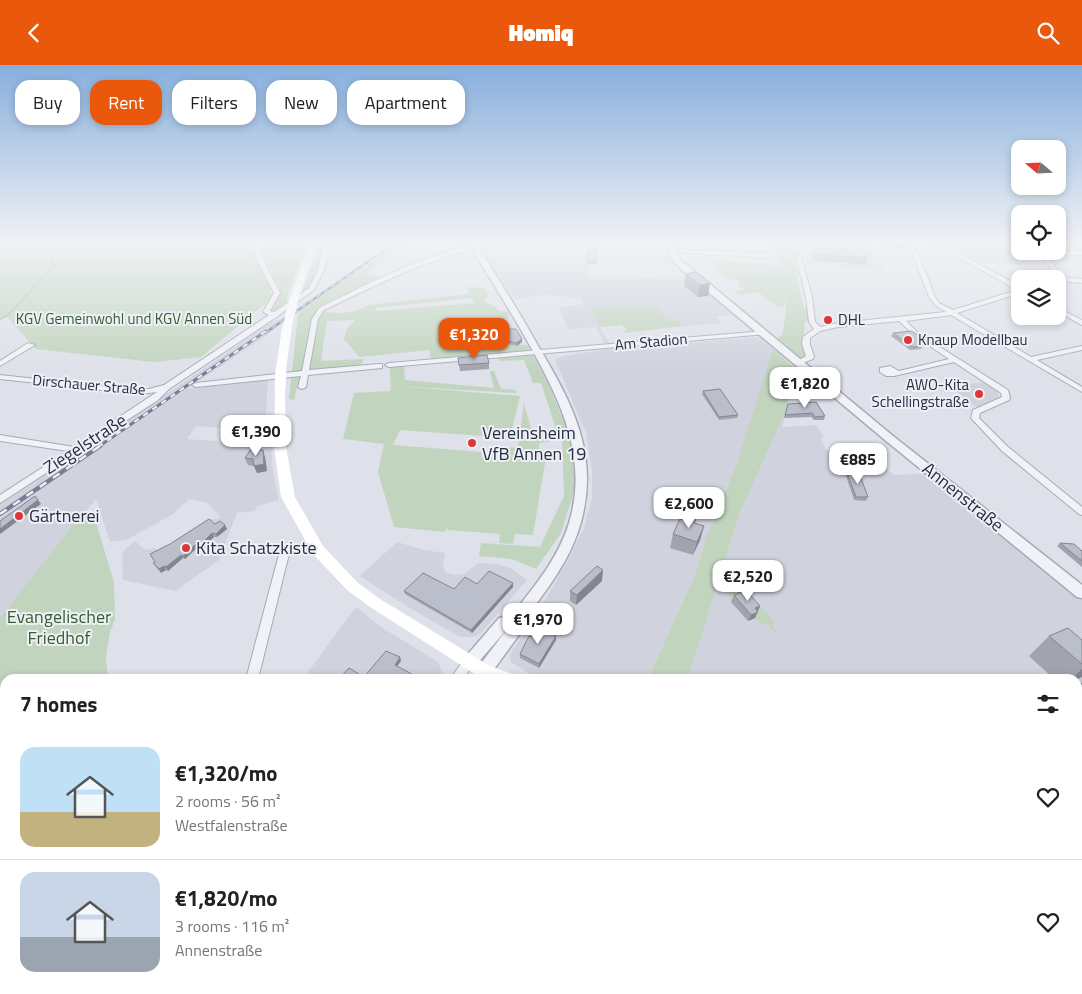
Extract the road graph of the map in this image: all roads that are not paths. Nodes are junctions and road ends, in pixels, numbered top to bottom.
1 (273, 284) edge
2 (299, 284) edge
3 (315, 284) edge
4 (374, 284) edge
5 (499, 284) edge
6 (705, 284) edge
7 (806, 284) edge
8 (927, 284) edge
9 (1011, 293) edge
10 (1066, 309) edge
11 (951, 314) junction
12 (1066, 314) edge
13 (276, 315) junction
14 (1082, 318) edge
15 (900, 319) junction
16 (1082, 323) edge
17 (818, 329) junction
18 (764, 333) junction
19 (31, 345) dead end
20 (1082, 348) edge
21 (538, 353) junction
22 (1031, 359) junction
23 (956, 360) junction
24 (800, 363) junction
25 (0, 365) edge
26 (389, 365) dead end
27 (378, 366) dead end
28 (281, 369) joint
29 (302, 373) junction
30 (896, 373) dead end
31 (0, 377) edge
32 (196, 385) dead end
33 (168, 387) junction
34 (302, 387) dead end
35 (280, 388) joint
36 (1082, 390) edge
37 (0, 438) edge
38 (76, 450) junction
39 (0, 499) edge
40 (1082, 512) edge
41 (288, 549) dead end
42 (1082, 593) edge
43 (516, 622) junction
44 (470, 661) junction
45 (253, 674) edge
46 (460, 674) edge
47 (482, 674) edge
48 (485, 674) edge

1 - 13 street
2 - 28 main road, bridge
3 - 13 street, Dirschauer Straße
4 - 29 street
5 - 21 street
6 - 18 street, Annenstraße
7 - 17 street
8 - 11 street
9 - 11 street
10 - 14 street
11 - 15 street
11 - 22 street
12 - 16 street
13 - 33 street, Dirschauer Straße
15 - 17 street
15 - 23 street
17 - 24 street
18 - 21 street, Am Stadion
18 - 24 street, Annenstraße
19 - 25 street, Dirschauer Straße
20 - 22 street
21 - 26 street, Am Stadion
21 - 43 street
22 - 36 street
23 - 30 street
23 - 40 street
24 - 42 street, Annenstraße
27 - 29 street
28 - 35 main road, bridge
29 - 32 street
29 - 34 street
31 - 33 street, Dirschauer Straße
33 - 38 street, Ziegelstraße
35 - 44 main road
37 - 38 street
38 - 39 street, Ziegelstraße
41 - 45 street
43 - 44 street
43 - 48 street
44 - 46 street
44 - 47 main road

